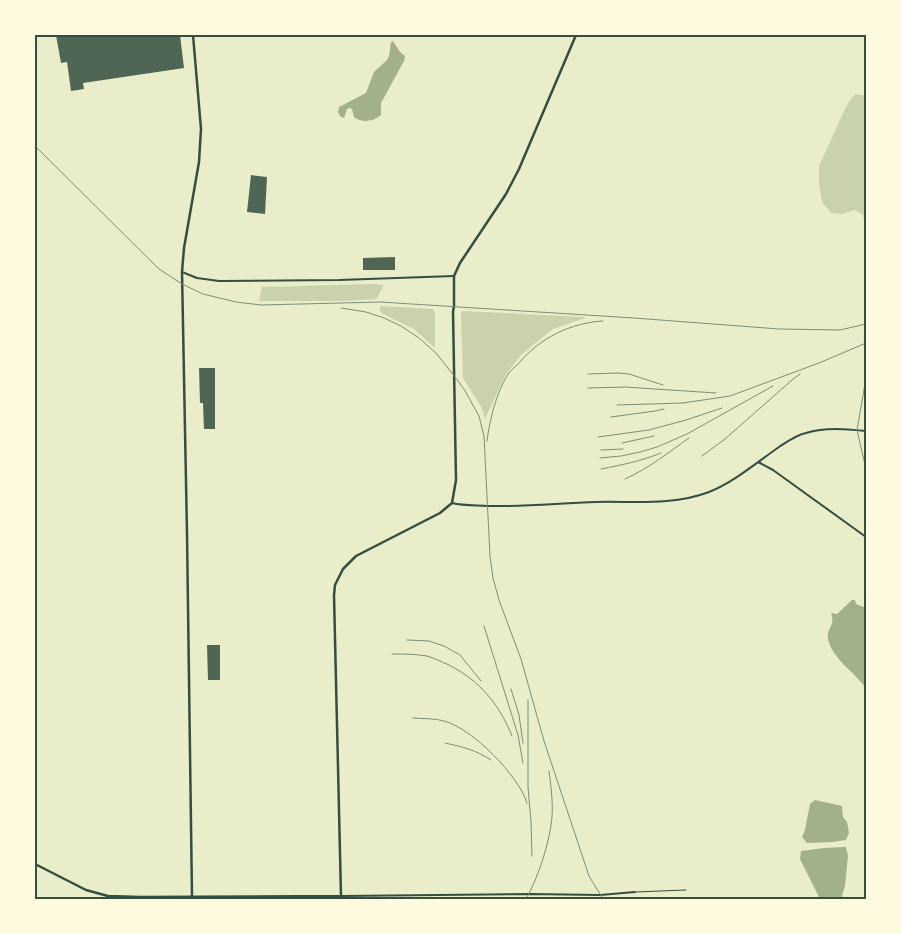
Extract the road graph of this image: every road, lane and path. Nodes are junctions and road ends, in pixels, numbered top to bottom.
1 (193, 35) edge
2 (576, 35) edge
3 (182, 272) junction
4 (454, 276) junction
5 (866, 431) edge
6 (758, 462) junction
7 (452, 502) junction
8 (866, 537) edge
9 (35, 864) edge
10 (686, 890) dead end
11 (636, 892) joint
12 (460, 895) junction
13 (341, 896) junction
14 (192, 898) edge
15 (460, 899) edge

1 - 3 street
2 - 4 street
3 - 4 street
3 - 14 street
4 - 7 street
5 - 6 street
6 - 7 street
6 - 8 street
7 - 13 street
9 - 14 street
10 - 11 lane
11 - 12 street
12 - 13 street
12 - 15 street
13 - 14 street

